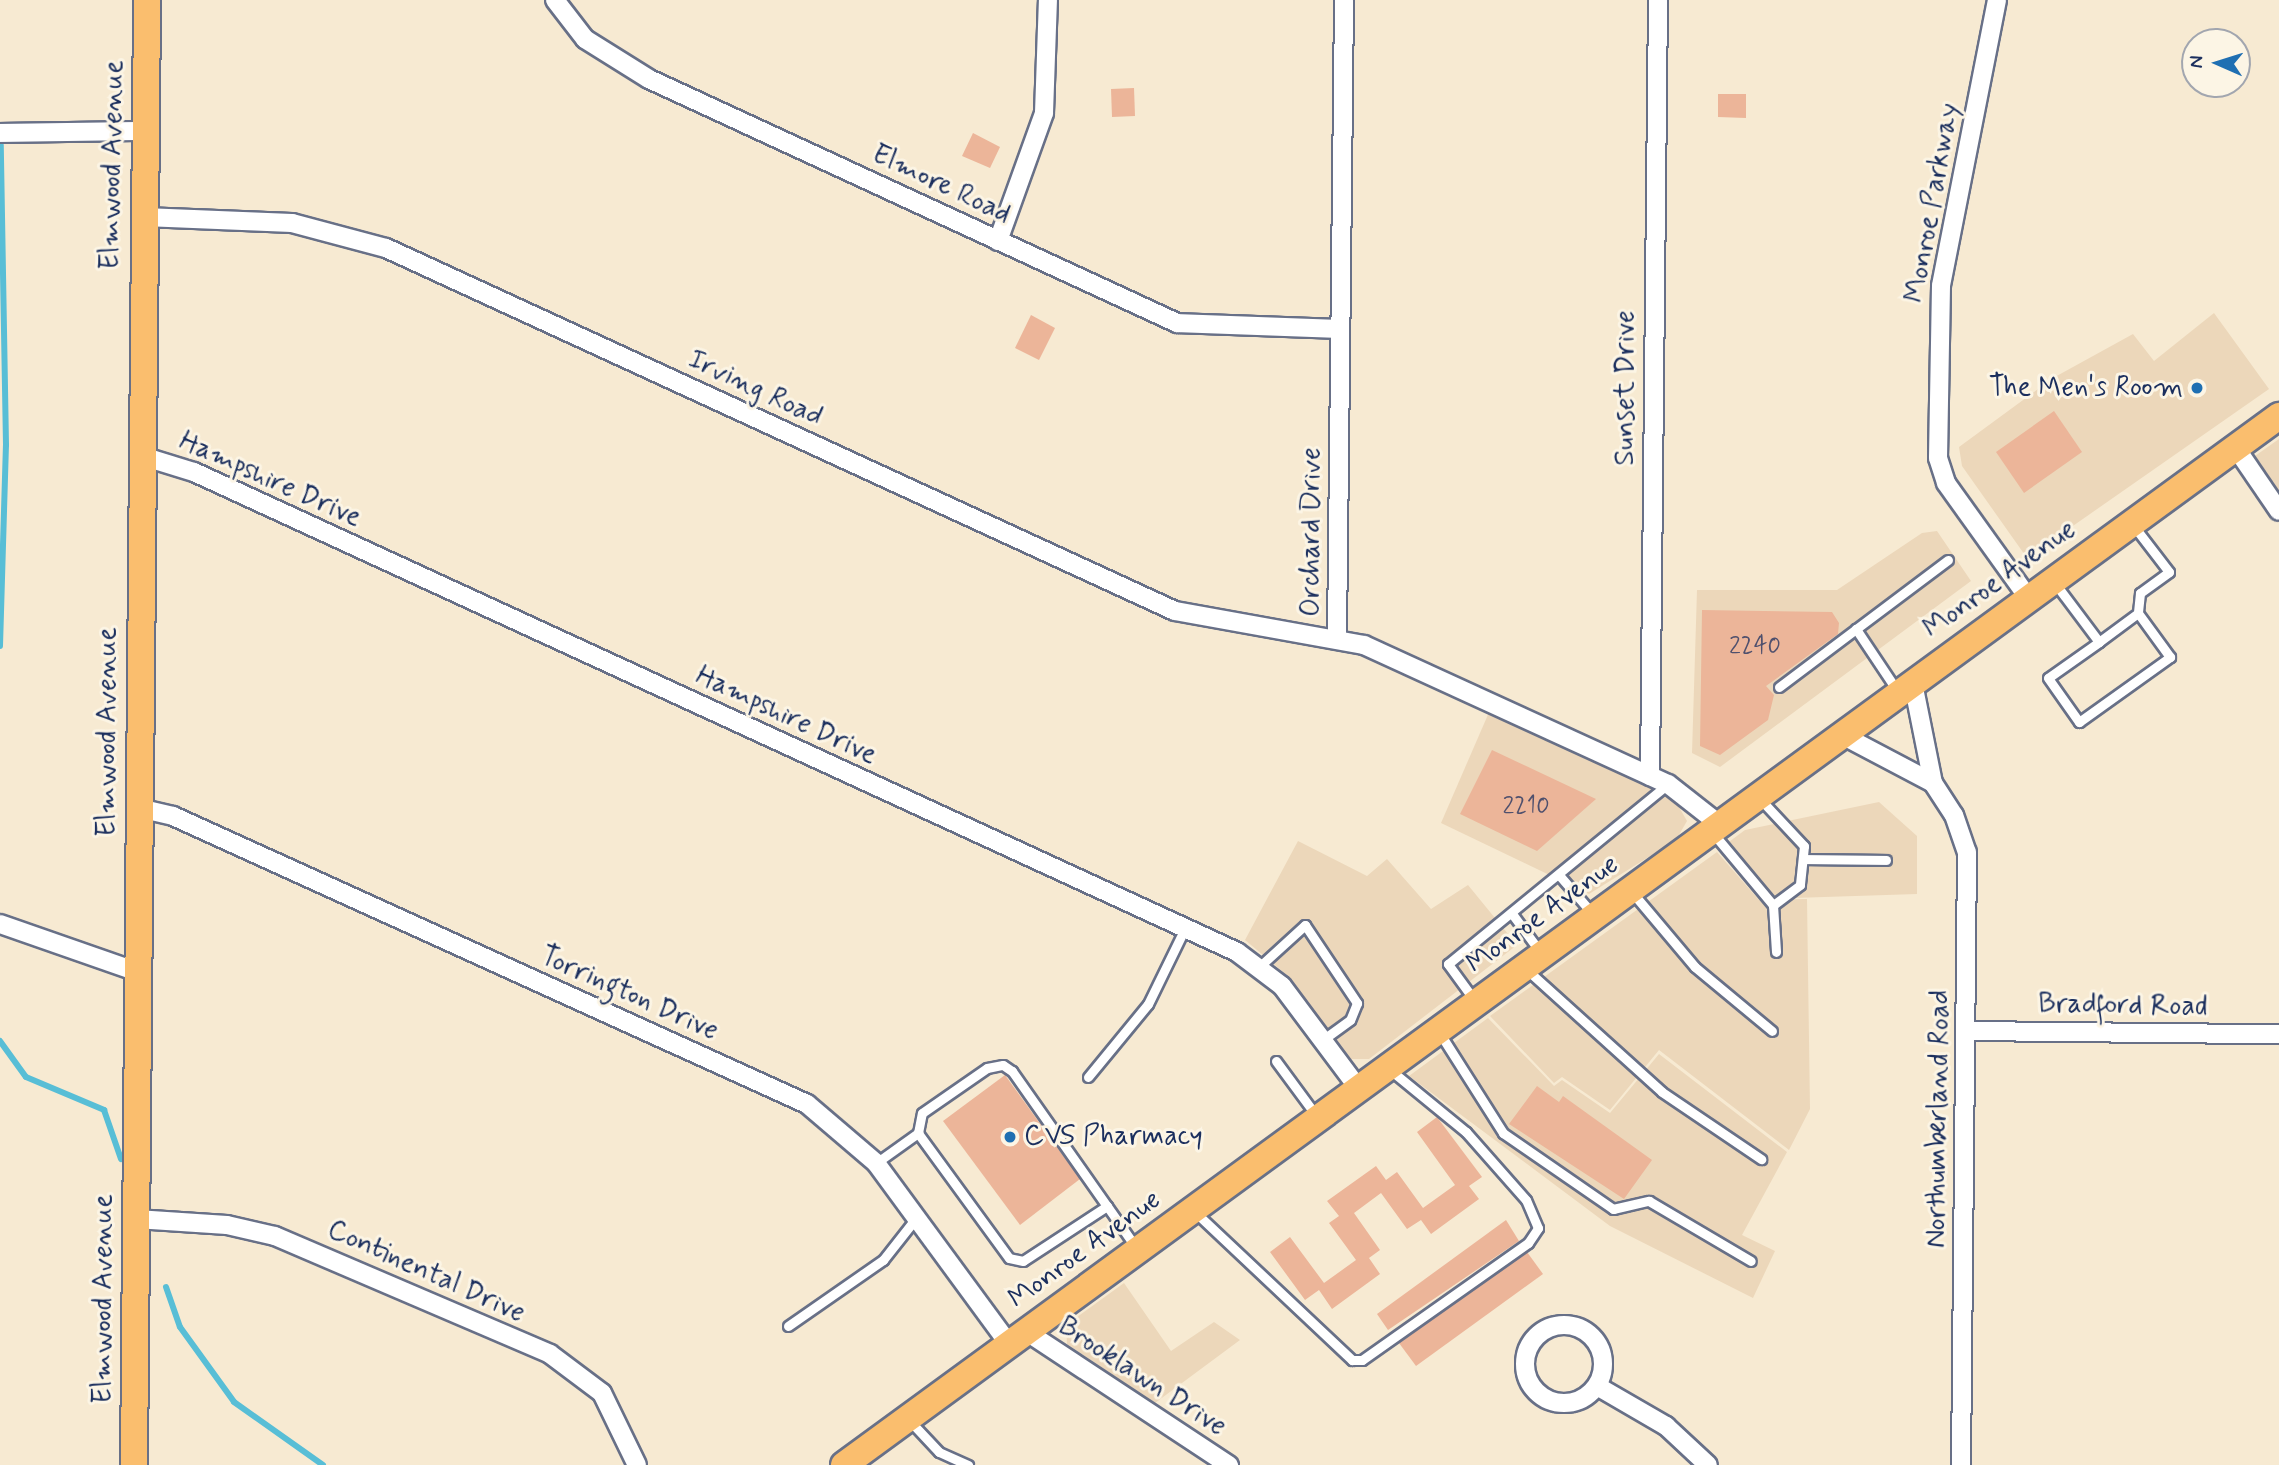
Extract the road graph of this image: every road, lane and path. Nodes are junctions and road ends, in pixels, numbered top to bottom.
1 (146, 0) edge
2 (555, 0) edge
3 (1048, 0) edge
4 (1343, 0) edge
5 (1658, 0) edge
6 (1997, 0) edge
7 (145, 131) junction
8 (0, 134) edge
9 (144, 217) junction
10 (998, 241) junction
11 (1338, 329) junction
12 (2279, 416) edge
13 (2236, 448) junction
14 (142, 456) junction
15 (2279, 511) edge
16 (2132, 523) junction
17 (1948, 560) dead end
18 (2053, 581) junction
19 (2029, 599) junction
20 (2138, 613) junction
21 (1856, 629) junction
22 (1338, 637) junction
23 (2099, 642) junction
24 (1779, 687) dead end
25 (1906, 688) junction
26 (1842, 735) junction
27 (1650, 776) junction
28 (1933, 783) junction
29 (1668, 784) junction
30 (1758, 796) junction
31 (139, 808) junction
32 (1715, 828) junction
33 (1804, 859) junction
34 (1886, 860) dead end
35 (1559, 875) junction
36 (1630, 890) junction
37 (1773, 905) junction
38 (1513, 915) junction
39 (1595, 916) junction
40 (0, 924) edge
41 (1185, 928) junction
42 (1776, 952) dead end
43 (1533, 961) junction
44 (1260, 966) junction
45 (138, 972) junction
46 (1476, 1003) junction
47 (1438, 1031) junction
48 (1772, 1031) dead end
49 (1967, 1031) junction
50 (2279, 1034) edge
51 (1322, 1040) junction
52 (1276, 1061) dead end
53 (1387, 1068) junction
54 (1088, 1077) dead end
55 (1359, 1089) junction
56 (1319, 1119) junction
57 (918, 1133) junction
58 (1761, 1159) dead end
59 (876, 1163) junction
60 (1107, 1206) junction
61 (1193, 1210) junction
62 (916, 1218) junction
63 (136, 1219) junction
64 (1138, 1251) junction
65 (1751, 1261) dead end
66 (788, 1326) dead end
67 (1018, 1338) junction
68 (1597, 1386) junction
69 (908, 1419) junction
70 (134, 1465) edge
71 (637, 1465) edge
72 (844, 1465) edge
73 (968, 1465) edge
74 (1229, 1465) edge
75 (1708, 1465) edge
76 (1961, 1465) edge

1 - 7 main road, Elmwood Avenue
2 - 10 street, Elmore Road
3 - 10 street
4 - 11 street, Orchard Drive
5 - 27 street, Sunset Drive
6 - 19 street, Monroe Parkway
7 - 8 street
7 - 9 main road, Elmwood Avenue
9 - 14 main road, Elmwood Avenue
9 - 22 street, Irving Road
10 - 11 street, Elmore Road
11 - 22 street, Orchard Drive
12 - 13 main road, Monroe Avenue
13 - 15 street
13 - 16 main road, Monroe Avenue
14 - 31 main road, Elmwood Avenue
14 - 41 street, Hampshire Drive
16 - 18 main road, Monroe Avenue
16 - 20 lane
17 - 21 lane
18 - 19 main road, Monroe Avenue
18 - 23 lane
19 - 25 main road, Monroe Avenue
20 - 23 lane
20 - 23 lane
21 - 24 lane
21 - 25 lane
22 - 27 street, Orchard Drive
25 - 26 main road, Monroe Avenue
25 - 28 street, Northumberland Road
26 - 28 street, Northumberland Road
26 - 30 main road, Monroe Avenue
27 - 29 street, Orchard Drive
28 - 49 street, Northumberland Road
29 - 32 street, Orchard Drive
29 - 35 lane
30 - 32 main road, Monroe Avenue
30 - 33 lane
31 - 45 main road, Elmwood Avenue
31 - 59 street, Torrington Drive
32 - 36 main road, Monroe Avenue
32 - 37 lane
33 - 34 lane
33 - 37 lane
35 - 38 lane
35 - 39 lane
36 - 39 main road, Monroe Avenue
36 - 48 lane
37 - 42 lane
38 - 43 lane
38 - 46 lane
39 - 43 main road, Monroe Avenue
40 - 45 street
41 - 44 street, Hampshire Drive
41 - 54 lane
43 - 46 main road, Monroe Avenue
43 - 58 lane
44 - 51 street, Hampshire Drive
44 - 51 lane
45 - 63 main road, Elmwood Avenue
46 - 47 main road, Monroe Avenue
47 - 53 main road, Monroe Avenue
47 - 65 lane
49 - 50 street, Bradford Road
49 - 76 street, Northumberland Road
51 - 55 street, Hampshire Drive
52 - 56 lane
53 - 55 main road, Monroe Avenue
53 - 61 lane
55 - 56 main road, Monroe Avenue
56 - 61 main road, Monroe Avenue
57 - 59 lane
57 - 60 lane
57 - 60 lane
59 - 62 street, Torrington Drive
60 - 64 lane
61 - 64 main road, Monroe Avenue
62 - 66 lane
62 - 67 street, Torrington Drive
63 - 70 main road, Elmwood Avenue
63 - 71 street, Continental Drive
64 - 67 main road, Monroe Avenue
67 - 69 main road, Monroe Avenue
67 - 74 street, Brooklawn Drive
68 - 68 street
68 - 75 street
69 - 72 main road, Monroe Avenue
69 - 73 lane

